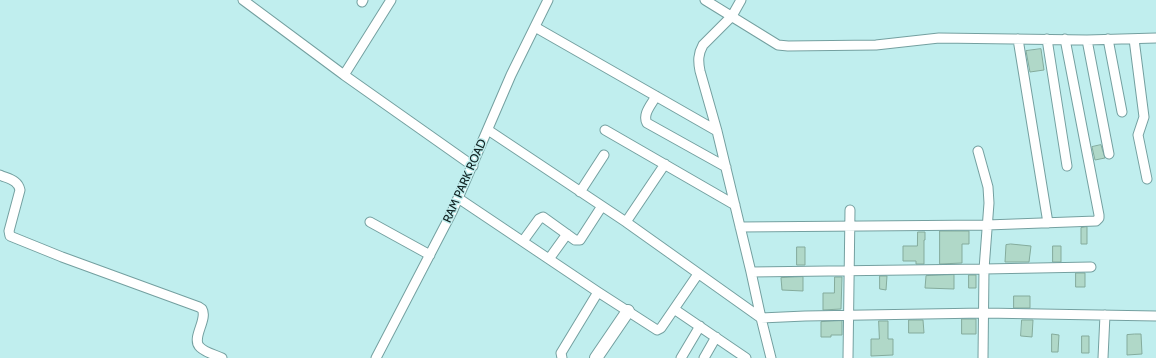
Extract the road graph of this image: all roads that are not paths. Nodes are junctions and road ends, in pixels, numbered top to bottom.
1 (243, 0) edge
2 (391, 0) edge
3 (741, 0) edge
4 (709, 1) edge
5 (543, 2) edge
6 (732, 16) junction
7 (535, 28) junction
8 (1156, 38) edge
9 (1018, 39) junction
10 (1047, 39) junction
11 (1065, 39) junction
12 (1108, 39) junction
13 (1134, 39) junction
14 (1087, 40) junction
15 (344, 75) junction
16 (656, 96) junction
17 (1122, 112) dead end
18 (488, 130) junction
19 (606, 130) dead end
20 (717, 131) junction
21 (978, 151) dead end
22 (1109, 154) dead end
23 (604, 155) dead end
24 (665, 164) junction
25 (473, 166) junction
26 (1067, 166) dead end
27 (726, 167) junction
28 (0, 175) edge
29 (1147, 179) dead end
30 (580, 192) junction
31 (458, 198) junction
32 (735, 205) junction
33 (602, 206) junction
34 (850, 210) dead end
35 (370, 222) dead end
36 (626, 222) junction
37 (1048, 223) junction
38 (987, 225) junction
39 (849, 226) junction
40 (740, 227) junction
41 (567, 234) junction
42 (523, 241) junction
43 (430, 255) junction
44 (549, 259) junction
45 (1091, 267) dead end
46 (984, 269) junction
47 (849, 270) junction
48 (751, 272) junction
49 (698, 274) junction
50 (598, 292) junction
51 (674, 309) junction
52 (628, 311) junction
53 (984, 313) junction
54 (848, 315) junction
55 (1105, 315) junction
56 (1156, 316) edge
57 (761, 318) junction
58 (700, 326) junction
59 (716, 337) junction
60 (209, 355) edge
61 (741, 356) edge
62 (222, 358) edge
63 (376, 358) edge
64 (562, 358) edge
65 (596, 358) edge
66 (681, 358) edge
67 (704, 358) edge
68 (771, 358) edge
69 (848, 358) edge
70 (983, 358) edge
71 (1103, 358) edge

1 - 15 street
2 - 15 street
3 - 6 street
4 - 6 street
5 - 7 street, RAM PARK ROAD
6 - 9 street
6 - 20 street
7 - 16 street
7 - 18 street, RAM PARK ROAD
8 - 13 street
9 - 10 street
9 - 37 street
10 - 11 street
10 - 26 street
11 - 14 street
11 - 37 street
12 - 13 street
12 - 14 street
12 - 17 street
13 - 29 street
14 - 22 street
15 - 25 street
16 - 20 street
16 - 27 street
18 - 25 street, RAM PARK ROAD
18 - 30 street
19 - 24 street
20 - 27 street
21 - 38 street
23 - 30 street
24 - 32 street
24 - 36 street
25 - 31 street, RAM PARK ROAD
27 - 32 street
28 - 60 street
30 - 33 street
31 - 42 street
31 - 43 street, RAM PARK ROAD
32 - 40 street
33 - 36 street
33 - 41 street
34 - 39 street
35 - 43 street
36 - 49 street
37 - 38 street
38 - 39 street
38 - 46 street
39 - 40 street
39 - 47 street
40 - 48 street
41 - 42 street
41 - 44 street
42 - 44 street
43 - 63 street, RAM PARK ROAD
44 - 50 street
45 - 46 street
46 - 47 street
46 - 53 street
47 - 48 street
47 - 54 street
48 - 57 street
49 - 51 street
49 - 57 street
50 - 52 street
50 - 64 street
51 - 52 street
51 - 58 street
52 - 65 street
53 - 54 street
53 - 55 street
53 - 70 street
54 - 57 street
54 - 69 street
55 - 56 street
55 - 71 street
57 - 68 street
58 - 59 street
58 - 66 street
59 - 61 street
59 - 67 street
60 - 62 street

